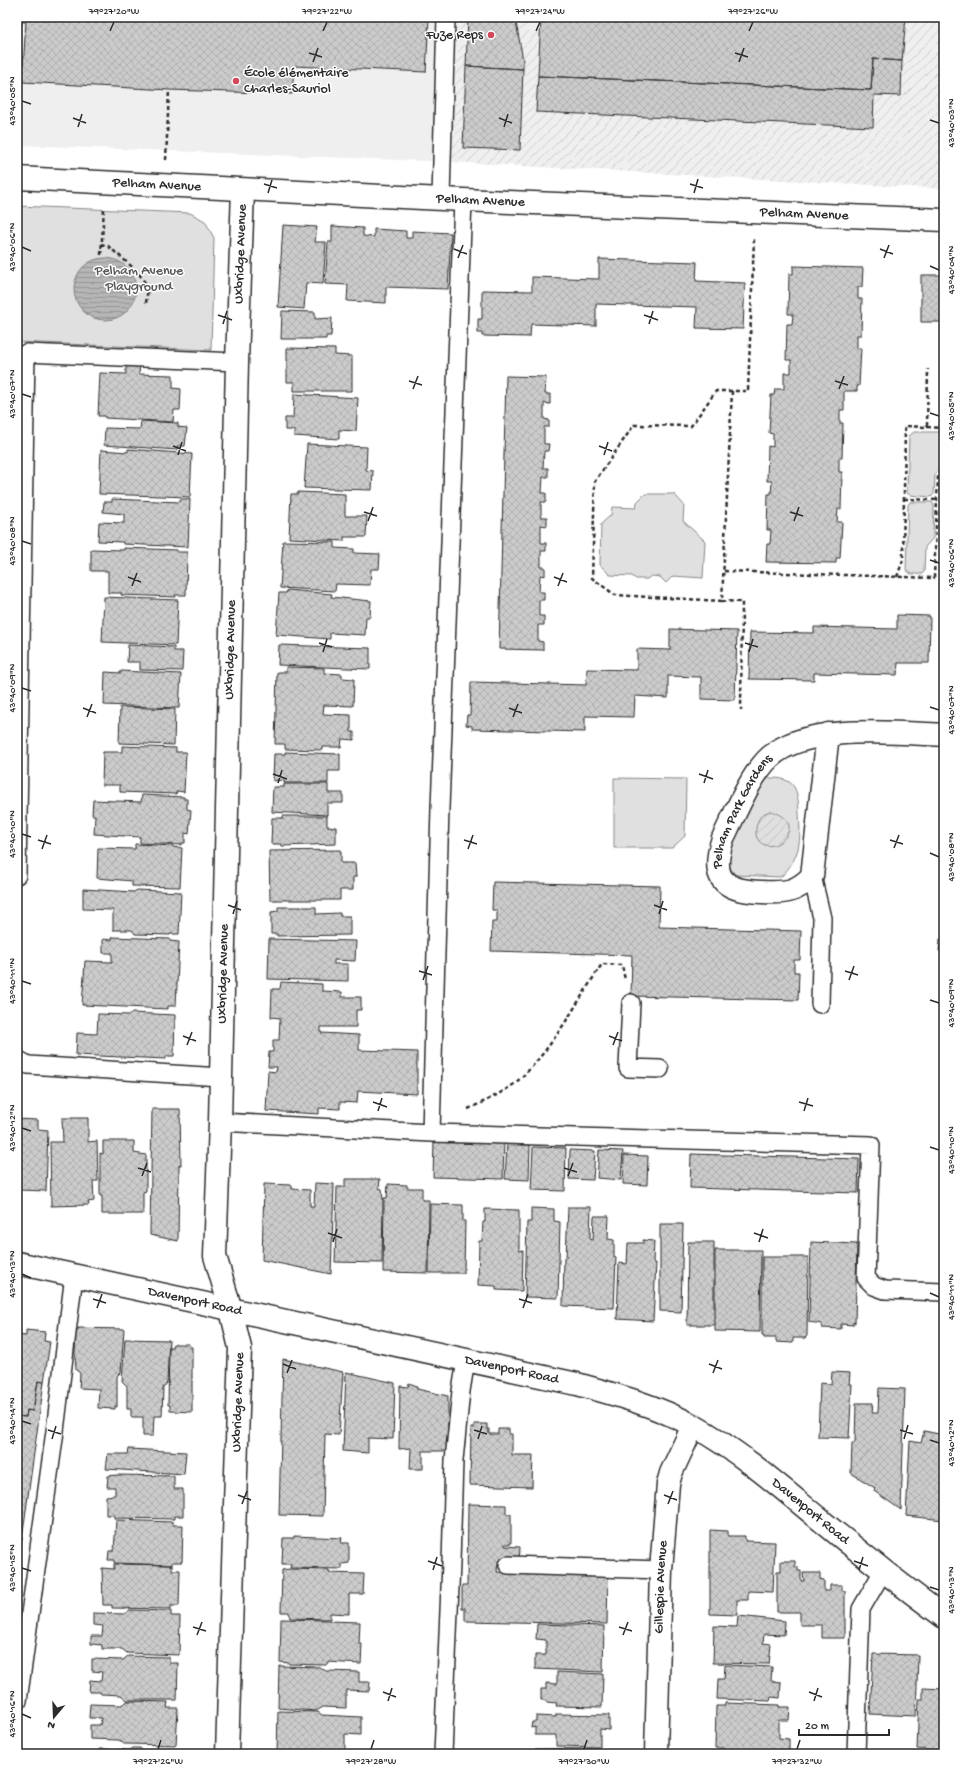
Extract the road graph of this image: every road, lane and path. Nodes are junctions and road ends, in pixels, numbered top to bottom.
1 (446, 17) edge
2 (169, 90) dead end
3 (166, 160) dead end
4 (17, 178) edge
5 (243, 190) junction
6 (441, 198) junction
7 (463, 200) junction
8 (104, 202) dead end
9 (944, 220) edge
10 (754, 232) dead end
11 (101, 244) junction
12 (101, 255) dead end
13 (146, 303) dead end
14 (237, 362) junction
15 (928, 369) dead end
16 (732, 391) junction
17 (927, 427) junction
18 (944, 428) edge
19 (944, 470) edge
20 (904, 499) junction
21 (938, 500) junction
22 (724, 571) junction
23 (897, 577) junction
24 (722, 601) junction
25 (741, 710) dead end
26 (828, 734) junction
27 (944, 735) edge
28 (17, 875) edge
29 (812, 876) junction
30 (631, 1003) joint
31 (820, 1004) dead end
32 (17, 1059) edge
33 (660, 1069) dead end
34 (221, 1077) junction
35 (467, 1109) dead end
36 (220, 1122) junction
37 (431, 1133) junction
38 (17, 1263) edge
39 (74, 1275) junction
40 (944, 1292) edge
41 (231, 1310) junction
42 (466, 1360) junction
43 (693, 1426) junction
44 (508, 1565) dead end
45 (661, 1570) junction
46 (883, 1571) junction
47 (944, 1617) edge
48 (18, 1701) edge
49 (227, 1754) edge
50 (443, 1754) edge
51 (656, 1754) edge
52 (856, 1754) edge

1 - 6 lane
2 - 3 path
4 - 5 street, Pelham Avenue
5 - 6 street, Pelham Avenue
5 - 14 street, Uxbridge Avenue
6 - 7 street, Pelham Avenue
7 - 9 street, Pelham Avenue
7 - 37 lane
8 - 11 path
10 - 16 path
11 - 12 path
11 - 13 path
14 - 28 lane
14 - 34 street, Uxbridge Avenue
15 - 17 path
16 - 22 path
16 - 24 path
17 - 18 path
17 - 20 path
19 - 21 path
20 - 21 path
20 - 23 path
21 - 23 path
22 - 23 path
22 - 24 path
24 - 25 path
26 - 27 street, Pelham Park Gardens
26 - 29 street
26 - 29 street, Pelham Park Gardens
29 - 31 lane
30 - 33 lane
30 - 35 path
32 - 34 lane
34 - 36 street, Uxbridge Avenue
36 - 37 lane
36 - 41 street, Uxbridge Avenue
37 - 40 lane
38 - 39 street, Davenport Road
39 - 41 street, Davenport Road
39 - 48 lane
41 - 42 street, Davenport Road
41 - 49 street, Uxbridge Avenue
42 - 43 street, Davenport Road
42 - 50 lane
43 - 45 street, Gillespie Avenue
43 - 46 street, Davenport Road
44 - 45 lane
45 - 51 street, Gillespie Avenue
46 - 47 street, Davenport Road
46 - 52 lane

